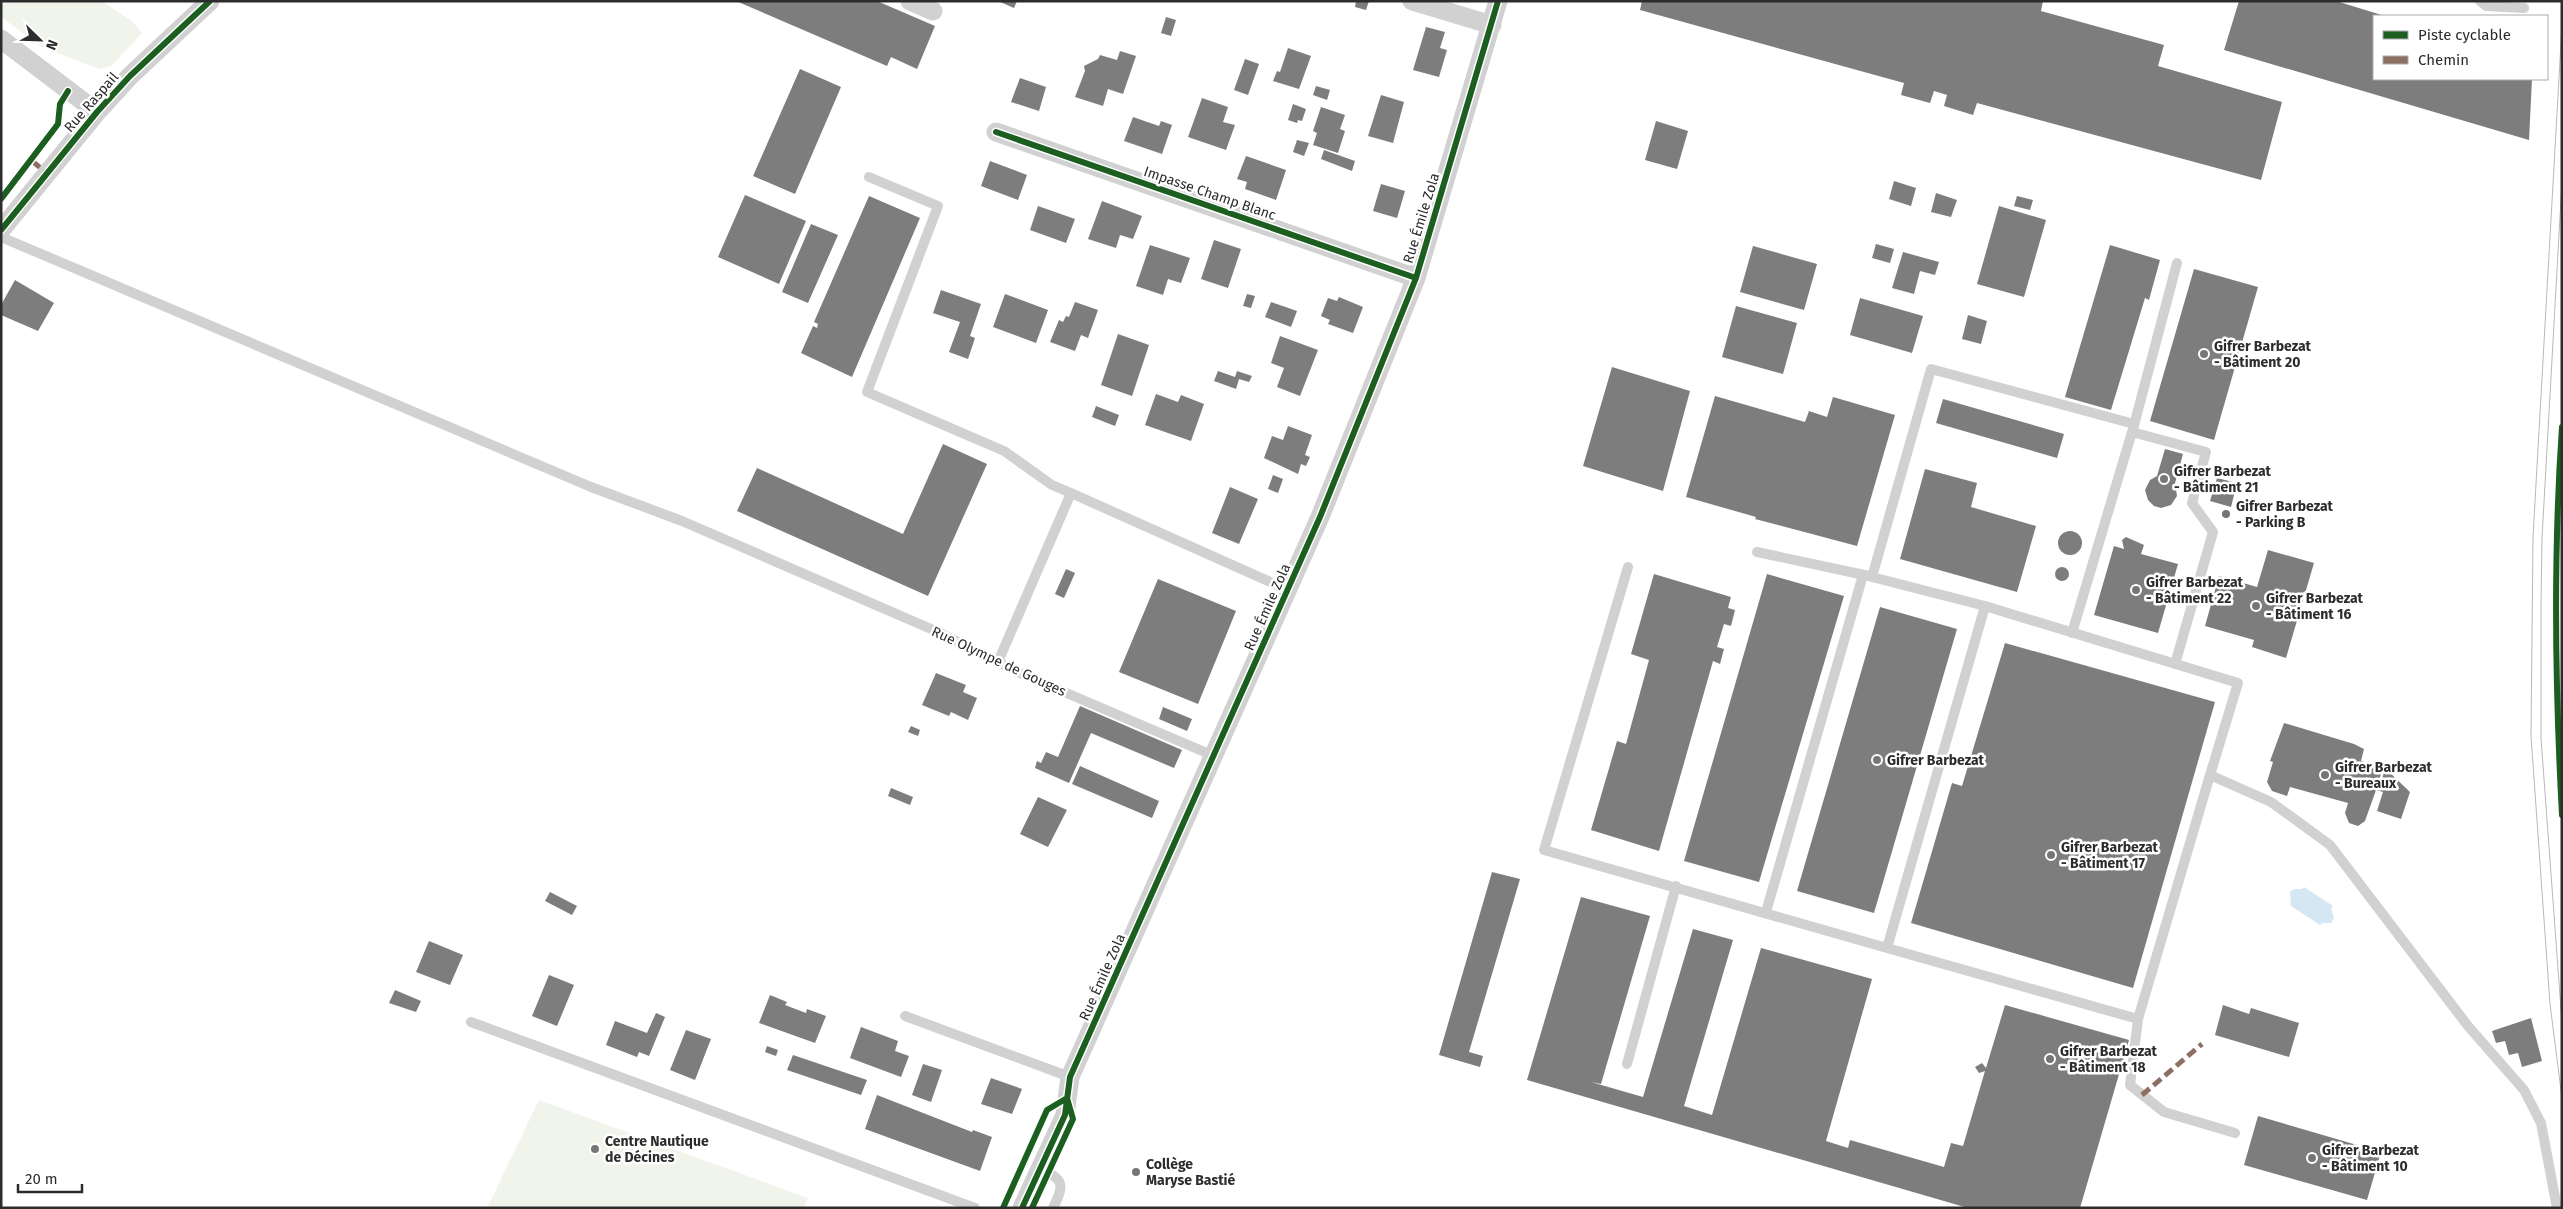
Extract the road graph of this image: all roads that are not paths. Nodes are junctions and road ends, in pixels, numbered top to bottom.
1 (210, 1) edge
2 (910, 1) edge
3 (1412, 1) edge
4 (1498, 1) edge
5 (2480, 1) edge
6 (2524, 8) dead end
7 (933, 11) dead end
8 (1492, 25) junction
9 (1, 40) edge
10 (97, 112) junction
11 (996, 132) dead end
12 (869, 177) dead end
13 (1, 230) edge
14 (1, 237) edge
15 (2177, 263) dead end
16 (1416, 278) junction
17 (2133, 428) junction
18 (1071, 493) junction
19 (1757, 552) dead end
20 (1628, 567) dead end
21 (1868, 576) junction
22 (1288, 590) junction
23 (1985, 606) junction
24 (2072, 633) junction
25 (998, 662) junction
26 (2175, 664) junction
27 (1214, 756) junction
28 (2210, 776) junction
29 (1676, 886) junction
30 (1766, 912) junction
31 (1887, 948) junction
32 (904, 1016) dead end
33 (2138, 1019) junction
34 (471, 1022) dead end
35 (1628, 1064) dead end
36 (1070, 1077) junction
37 (2236, 1133) dead end
38 (1040, 1168) junction
39 (975, 1208) edge
40 (1022, 1208) edge
41 (1053, 1208) edge
42 (2557, 1208) edge

1 - 10 street, Rue Raspail
2 - 7 street
3 - 8 street
4 - 8 street, Rue Émile Zola
5 - 6 lane
8 - 16 street, Rue Émile Zola
9 - 10 street
10 - 13 street, Rue Raspail
11 - 16 street, Impasse Champ Blanc
12 - 18 lane
14 - 25 lane, Rue Olympe de Gouges
15 - 17 lane
16 - 22 street, Rue Émile Zola
17 - 21 lane
17 - 24 lane
17 - 26 lane
18 - 22 lane
18 - 25 lane
19 - 21 lane
20 - 29 lane
21 - 23 lane
21 - 30 lane
22 - 27 street, Rue Émile Zola
23 - 24 lane
23 - 31 lane
24 - 26 lane
25 - 27 lane, Rue Olympe de Gouges
26 - 28 lane
27 - 36 street, Rue Émile Zola
28 - 33 lane
28 - 42 lane
29 - 30 lane
29 - 35 lane
30 - 31 lane
31 - 33 lane
32 - 36 lane
33 - 37 lane
34 - 39 lane
36 - 38 street, Rue Émile Zola
38 - 40 street, Rue Émile Zola
38 - 41 lane

